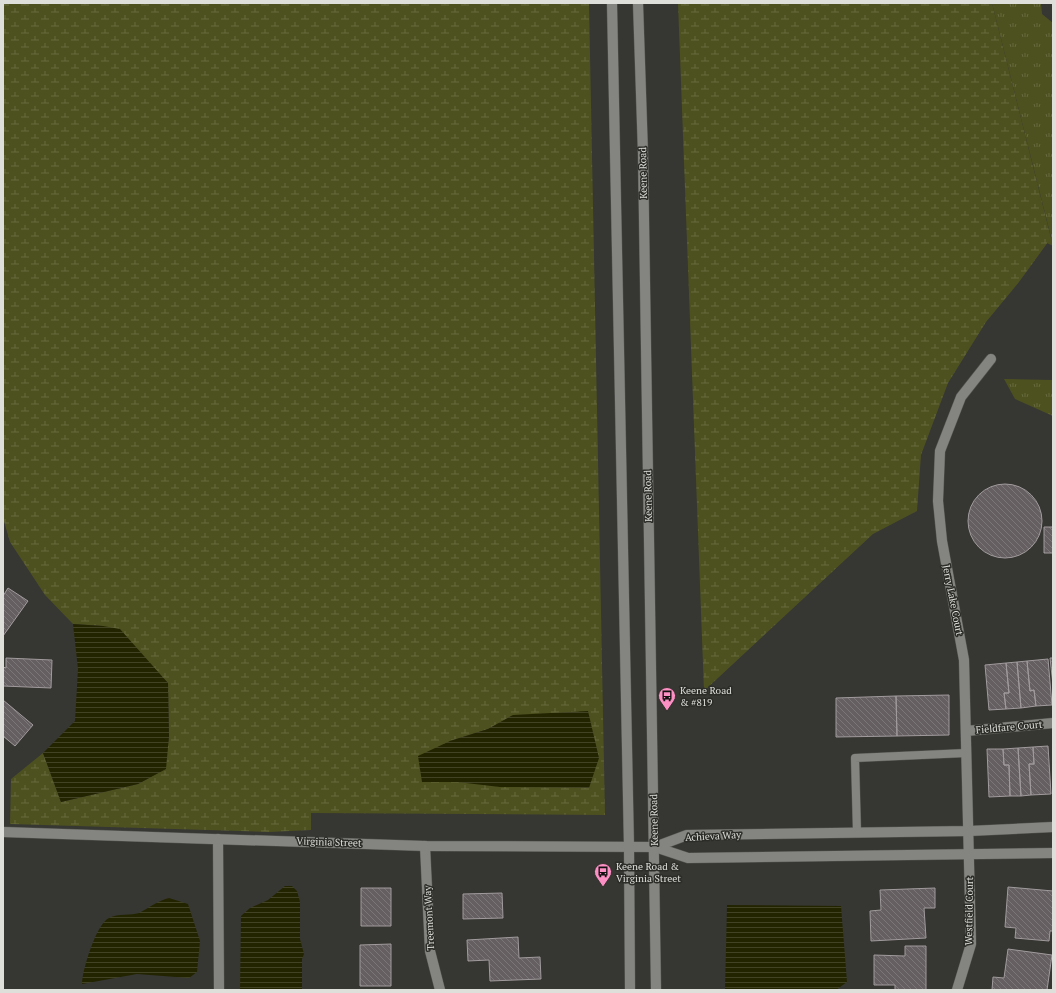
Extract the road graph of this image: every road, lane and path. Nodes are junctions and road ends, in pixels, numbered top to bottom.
1 (612, 3) edge
2 (638, 3) edge
3 (991, 359) dead end
4 (1053, 723) edge
5 (966, 732) junction
6 (966, 753) junction
7 (1053, 827) edge
8 (969, 831) junction
9 (3, 832) edge
10 (857, 832) junction
11 (218, 839) junction
12 (425, 846) junction
13 (629, 847) junction
14 (655, 847) junction
15 (1053, 853) edge
16 (970, 855) junction
17 (219, 990) edge
18 (440, 990) edge
19 (630, 990) edge
20 (656, 990) edge
21 (957, 990) edge

1 - 13 street
2 - 14 street, Keene Road
3 - 5 street, Jerry Lake Court
4 - 5 street, Fieldfare Court
5 - 6 street, Jerry Lake Court
6 - 8 street, Jerry Lake Court
6 - 10 lane
7 - 8 street, Achieva Way
8 - 10 street, Achieva Way
8 - 16 street, Jerry Lake Court
9 - 11 street, Virginia Street
10 - 14 street, Achieva Way
11 - 12 street, Virginia Street
11 - 17 street
12 - 13 street, Virginia Street
12 - 18 street, Treemont Way
13 - 14 street, Virginia Street
13 - 19 street
14 - 16 street, Achieva Way
14 - 20 street, Keene Road
15 - 16 street, Achieva Way
16 - 21 street, Westfield Court

